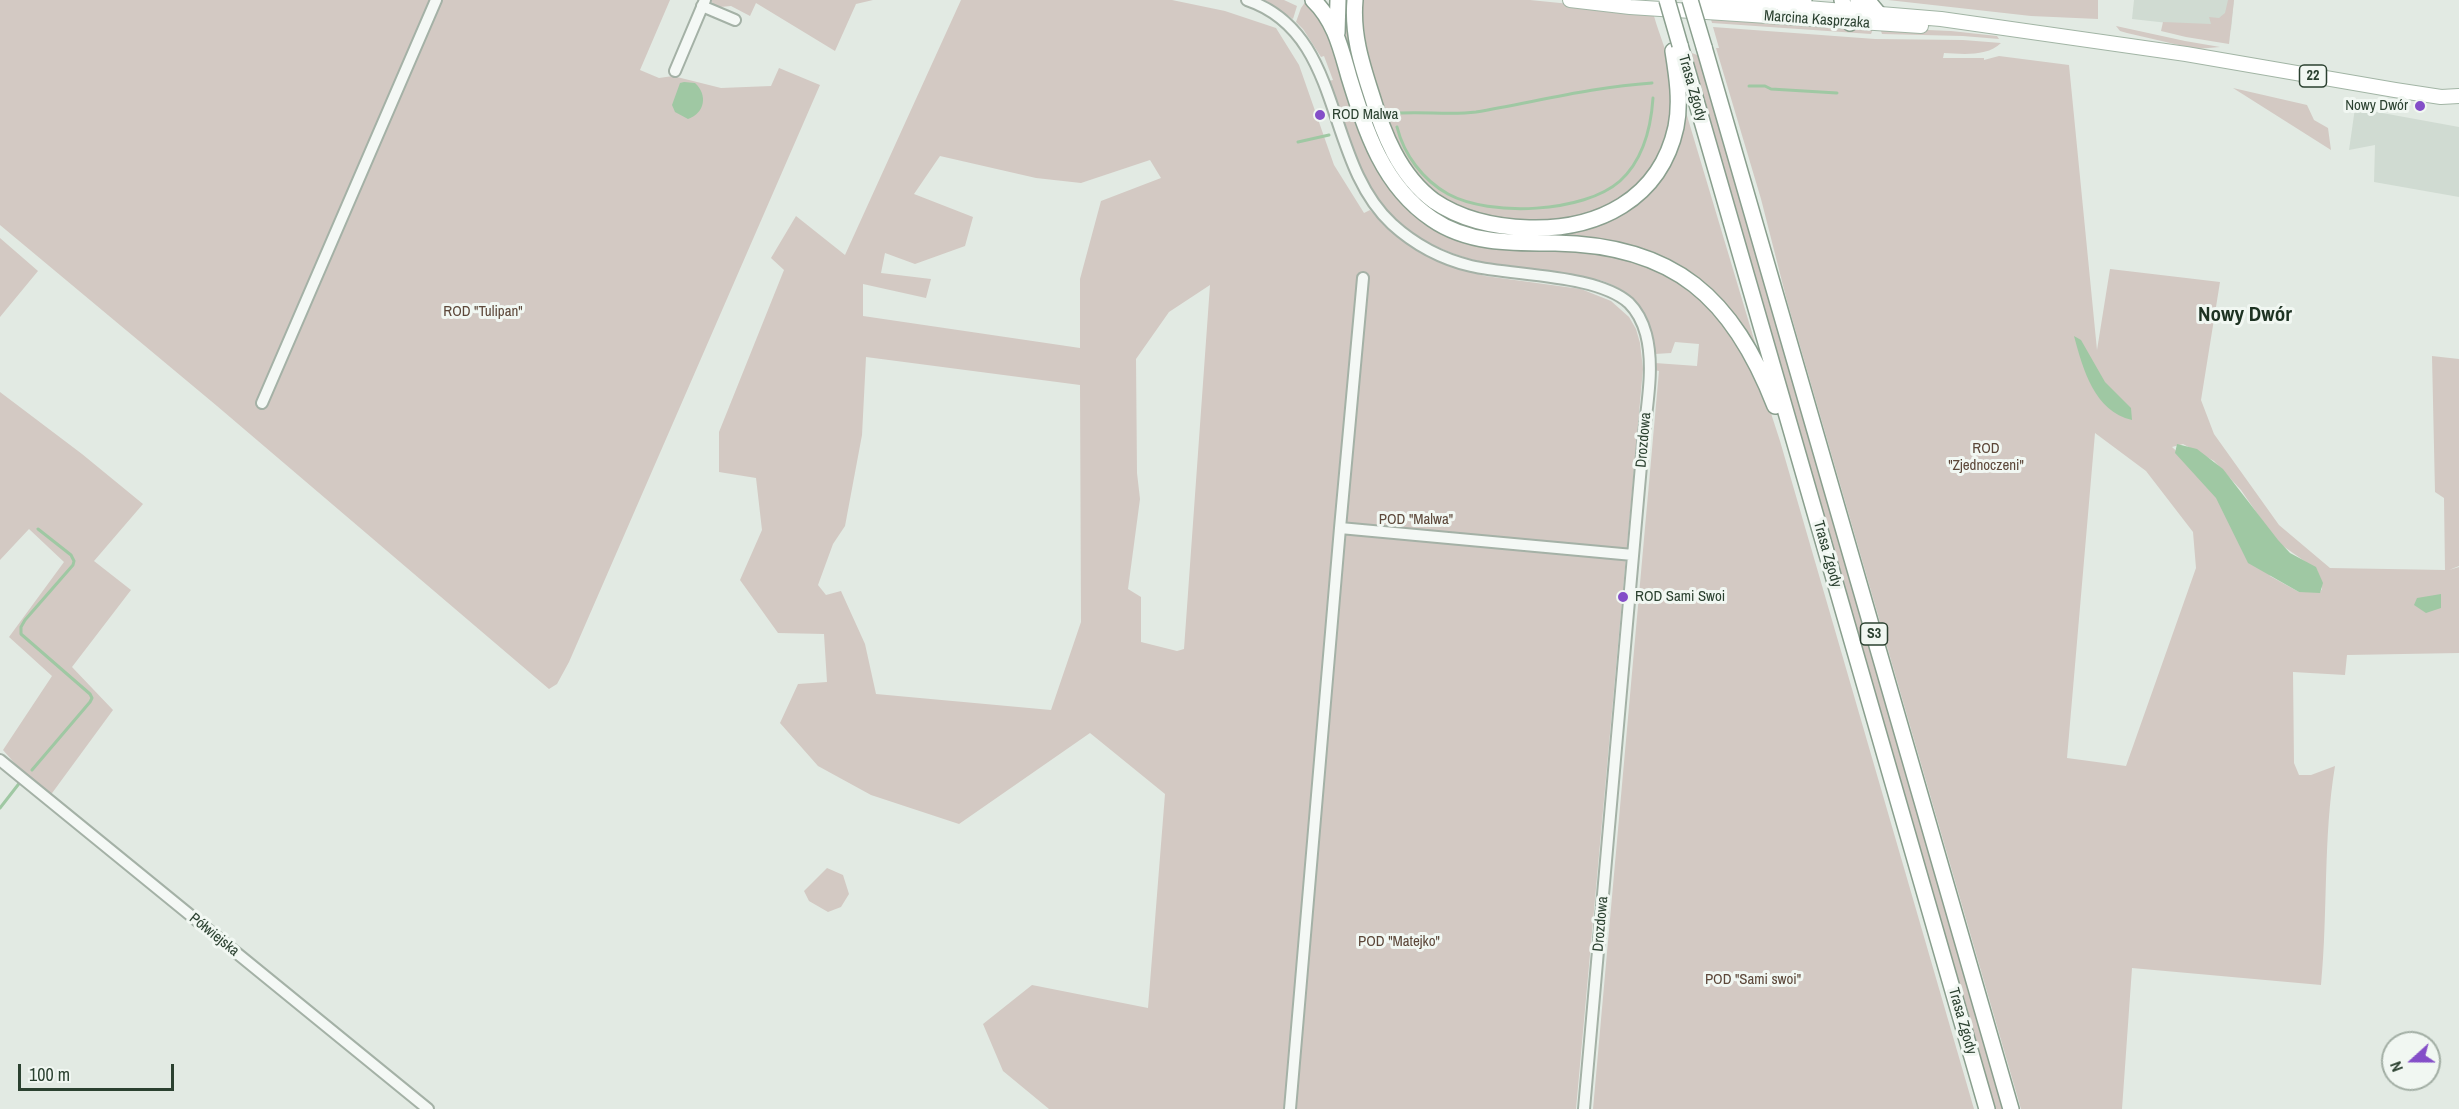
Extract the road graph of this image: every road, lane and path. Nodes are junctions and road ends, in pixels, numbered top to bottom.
1 (436, 0) edge
2 (1247, 0) edge
3 (1313, 0) edge
4 (1338, 0) edge
5 (1355, 0) edge
6 (1570, 0) edge
7 (1666, 0) edge
8 (1690, 0) edge
9 (1704, 0) edge
10 (1804, 0) edge
11 (704, 3) edge
12 (1754, 4) junction
13 (1853, 8) edge
14 (1878, 14) joint
15 (735, 20) dead end
16 (1337, 36) junction
17 (1676, 45) junction
18 (2186, 54) junction
19 (675, 71) dead end
20 (2459, 96) edge
21 (2441, 97) junction
22 (2459, 103) edge
23 (1363, 278) dead end
24 (262, 404) dead end
25 (1810, 495) junction
26 (1340, 528) junction
27 (1633, 555) junction
28 (0, 760) edge
29 (428, 1109) edge
30 (1290, 1109) edge
31 (1584, 1109) edge
32 (1987, 1109) edge
33 (2011, 1109) edge

1 - 24 street
2 - 27 street, Drozdowa
3 - 16 highway
4 - 16 highway
5 - 17 highway
6 - 13 main road, Marcina Kasprzaka / 22
7 - 17 highway, bridge
8 - 33 highway, Trasa Zgody / S3, bridge
9 - 12 main road, Marcina Kasprzaka / 22
10 - 12 highway
11 - 15 street
11 - 19 street
12 - 13 main road, Marcina Kasprzaka / 22
13 - 14 highway
13 - 18 main road, Marcina Kasprzaka / 22
14 - 18 main road, Marcina Kasprzaka / 22
16 - 25 highway
17 - 25 highway, Trasa Zgody / S3
18 - 21 main road, 22
20 - 21 main road, 22
21 - 22 main road, 22
23 - 26 street
25 - 32 highway, Trasa Zgody / S3
26 - 27 street
26 - 30 street
27 - 31 street, Drozdowa
28 - 29 street, Półwiejska

